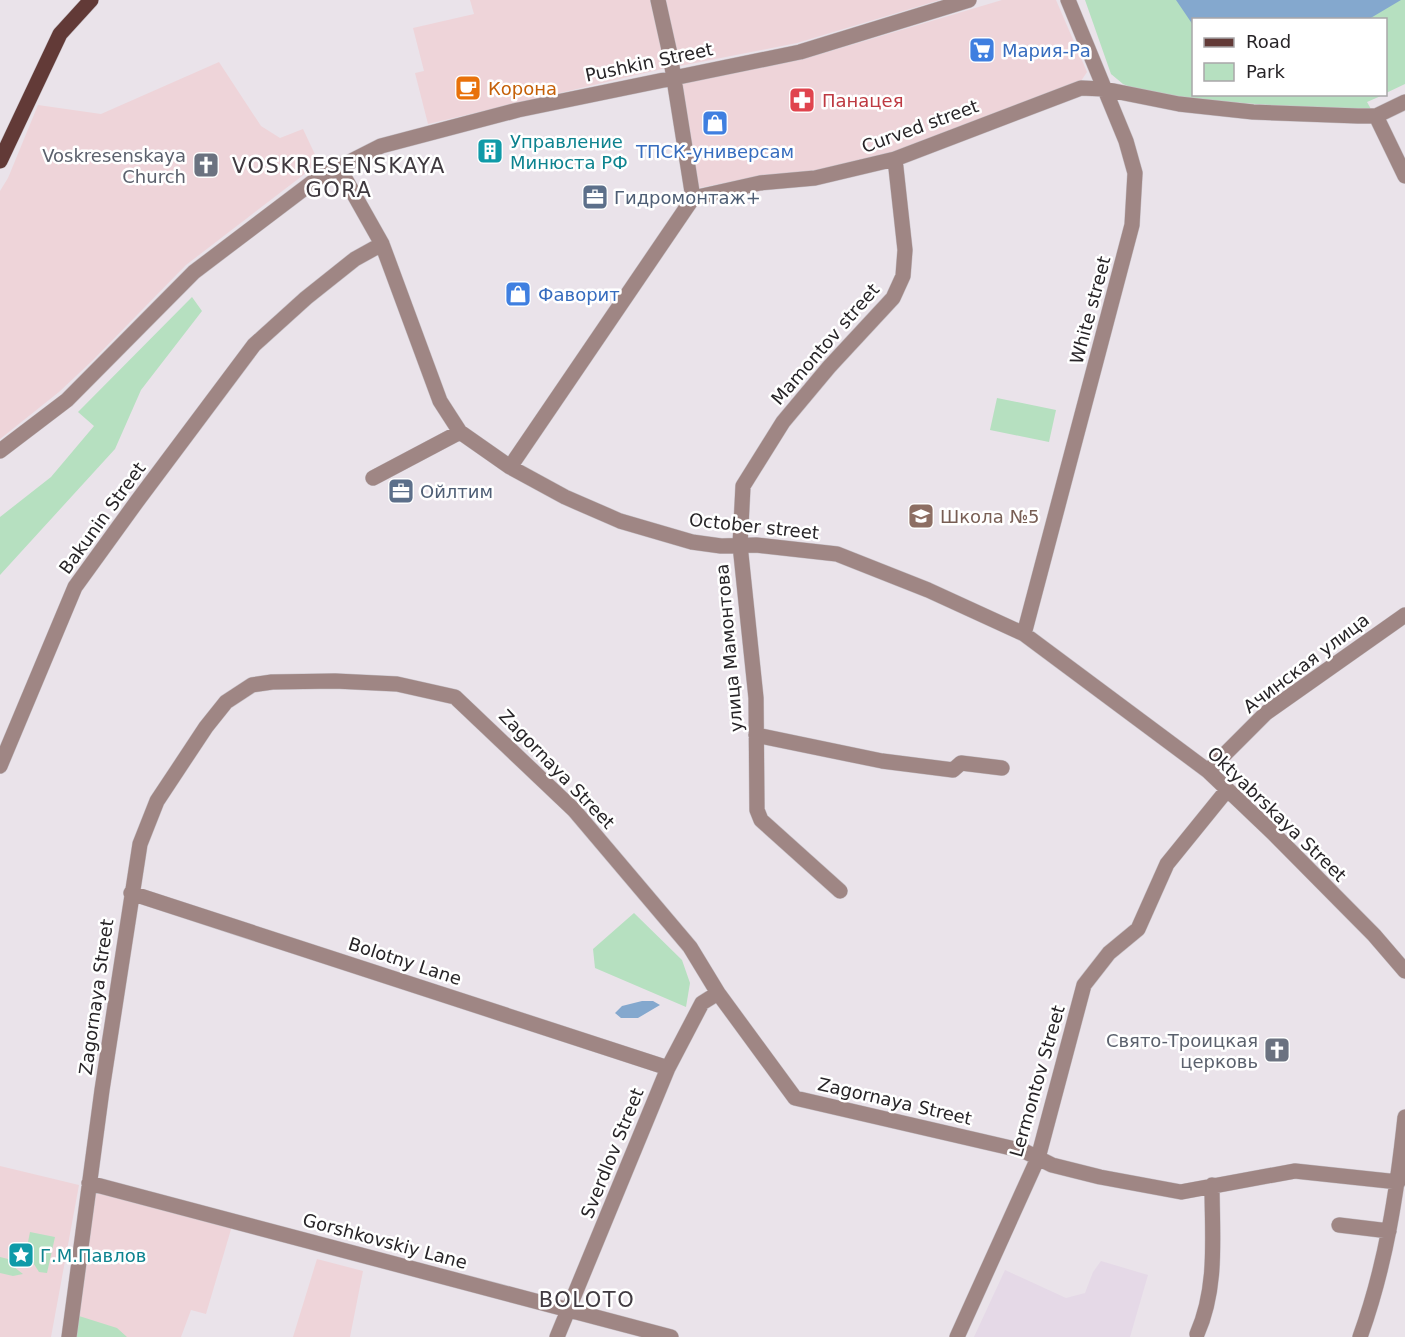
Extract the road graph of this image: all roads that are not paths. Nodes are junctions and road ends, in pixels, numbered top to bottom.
1 (91, 0) edge
2 (658, 0) edge
3 (969, 0) edge
4 (1068, 0) edge
5 (673, 76) junction
6 (1104, 89) junction
7 (1405, 102) edge
8 (1376, 116) junction
9 (895, 159) junction
10 (0, 161) edge
11 (338, 166) junction
12 (1405, 176) edge
13 (693, 198) junction
14 (382, 244) junction
15 (460, 432) junction
16 (0, 451) edge
17 (510, 467) junction
18 (373, 478) dead end
19 (740, 545) junction
20 (1405, 615) edge
21 (1024, 634) junction
22 (756, 735) junction
23 (0, 766) edge
24 (1002, 768) dead end
25 (1208, 771) junction
26 (1227, 789) junction
27 (840, 891) dead end
28 (131, 893) junction
29 (1405, 971) edge
30 (718, 993) junction
31 (668, 1068) junction
32 (1405, 1122) edge
33 (1038, 1158) junction
34 (1398, 1182) junction
35 (89, 1183) junction
36 (1212, 1185) junction
37 (1339, 1225) dead end
38 (1389, 1231) junction
39 (569, 1310) junction
40 (1197, 1334) dead end
41 (69, 1337) edge
42 (557, 1337) edge
43 (671, 1337) edge
44 (957, 1337) edge
45 (1360, 1337) edge

1 - 10 main road
2 - 5 street
3 - 5 street, Pushkin Street
4 - 6 street, White street
5 - 11 street, Pushkin Street
5 - 13 street
6 - 8 street, Curved street
6 - 9 street, Curved street
6 - 21 street, White street
7 - 8 street, Curved street
8 - 12 street
9 - 13 street, Curved street
9 - 19 street, Mamontov street
11 - 14 street, October street
11 - 16 street, Pushkin Street
13 - 17 street
14 - 15 street, October street
14 - 23 street, Bakunin Street
15 - 17 street, October street
15 - 18 street
17 - 19 street, October street
19 - 21 street, October street
19 - 22 street, улица Мамонтова
20 - 25 street, Ачинская улица
21 - 25 street, Oktyabrskaya Street
22 - 24 street
22 - 27 street, улица Мамонтова
25 - 26 street, Oktyabrskaya Street
26 - 29 street, Oktyabrskaya Street
26 - 33 street, Lermontov Street
28 - 30 street, Zagornaya Street
28 - 31 street, Bolotny Lane
28 - 35 street, Zagornaya Street
30 - 31 street, Sverdlov Street
30 - 33 street, Zagornaya Street
31 - 39 street, Sverdlov Street
32 - 34 street
33 - 36 street, Zagornaya Street
33 - 44 street, Lermontov Street
34 - 36 street, Zagornaya Street
34 - 38 street
35 - 39 street, Gorshkovskiy Lane
35 - 41 street, Zagornaya Street
36 - 40 street
37 - 38 street
38 - 45 street
39 - 42 street, Sverdlov Street
39 - 43 street, Gorshkovskiy Lane

